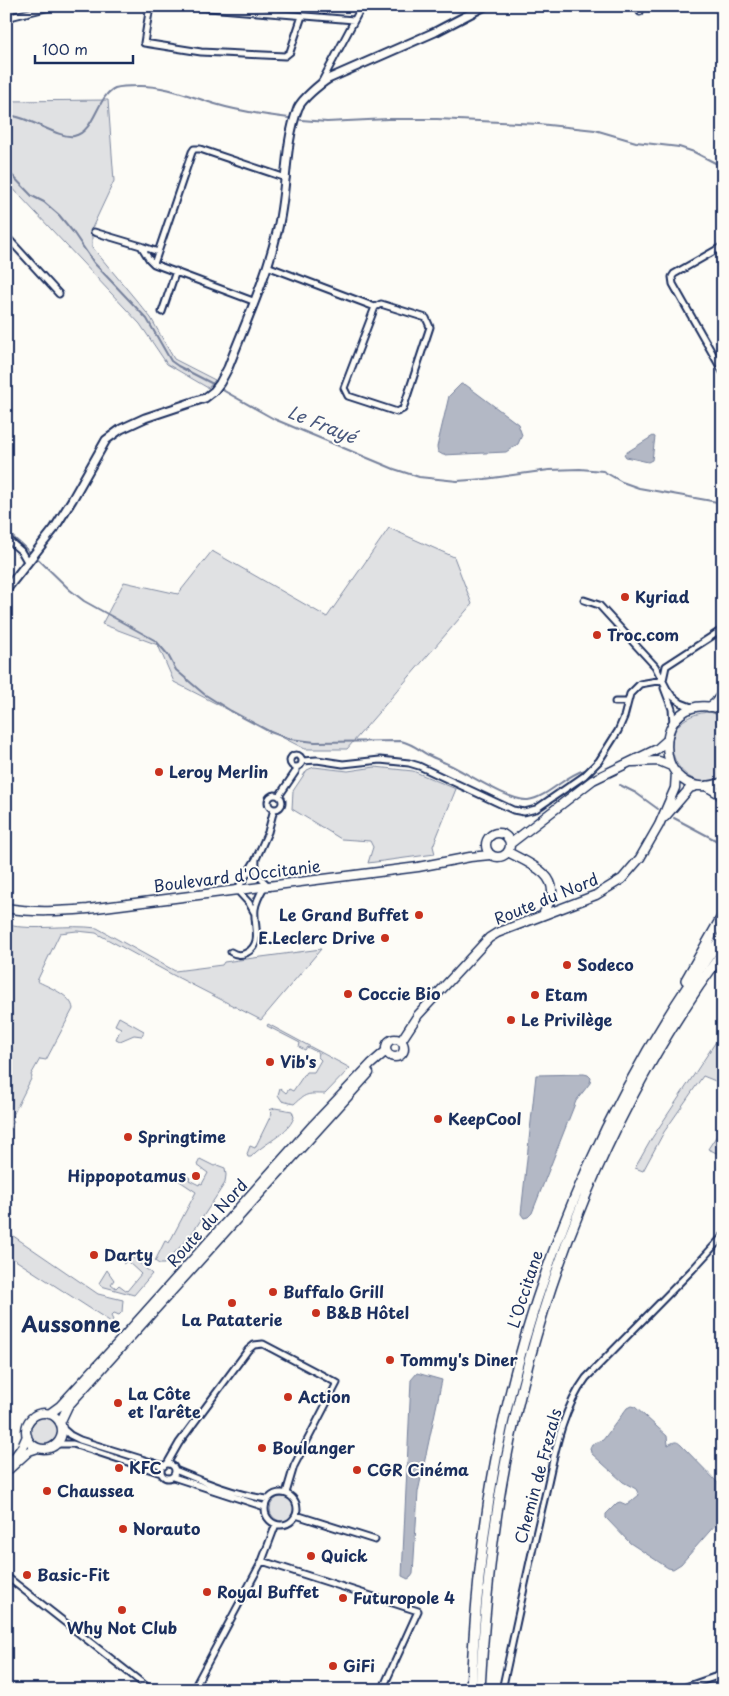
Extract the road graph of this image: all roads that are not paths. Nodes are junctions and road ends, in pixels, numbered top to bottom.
1 (54, 6) edge
2 (150, 6) edge
3 (186, 6) edge
4 (362, 6) edge
5 (485, 6) edge
6 (302, 16) junction
7 (6, 18) edge
8 (354, 20) junction
9 (320, 84) junction
10 (286, 178) junction
11 (94, 232) dead end
12 (6, 236) edge
13 (141, 246) junction
14 (723, 246) edge
15 (158, 252) junction
16 (154, 264) junction
17 (267, 266) junction
18 (176, 271) junction
19 (60, 294) dead end
20 (253, 302) junction
21 (375, 307) junction
22 (162, 312) dead end
23 (723, 372) edge
24 (6, 538) edge
25 (29, 561) junction
26 (6, 590) edge
27 (584, 600) dead end
28 (723, 629) edge
29 (663, 680) junction
30 (723, 692) edge
31 (615, 702) dead end
32 (627, 702) junction
33 (709, 707) junction
34 (694, 708) junction
35 (723, 710) edge
36 (673, 724) junction
37 (666, 741) junction
38 (302, 761) junction
39 (631, 762) junction
40 (296, 768) junction
41 (673, 769) junction
42 (723, 782) edge
43 (702, 786) junction
44 (279, 796) junction
45 (723, 798) edge
46 (274, 809) junction
47 (659, 824) junction
48 (527, 831) junction
49 (505, 836) junction
50 (486, 846) junction
51 (509, 848) junction
52 (490, 855) junction
53 (470, 857) junction
54 (256, 858) junction
55 (267, 887) junction
56 (237, 890) junction
57 (6, 908) edge
58 (254, 912) junction
59 (543, 915) junction
60 (723, 915) edge
61 (723, 936) edge
62 (231, 952) dead end
63 (723, 952) edge
64 (668, 1016) junction
65 (401, 1041) junction
66 (388, 1053) junction
67 (723, 1236) edge
68 (49, 1414) junction
69 (61, 1426) junction
70 (26, 1436) junction
71 (57, 1444) junction
72 (38, 1448) junction
73 (176, 1448) junction
74 (165, 1465) junction
75 (6, 1468) edge
76 (174, 1469) junction
77 (6, 1472) edge
78 (161, 1473) junction
79 (173, 1476) junction
80 (286, 1493) junction
81 (267, 1499) junction
82 (264, 1507) junction
83 (296, 1515) junction
84 (276, 1524) junction
85 (374, 1540) dead end
86 (262, 1560) junction
87 (6, 1576) edge
88 (723, 1674) edge
89 (151, 1690) edge
90 (193, 1690) edge
91 (382, 1690) edge
92 (471, 1690) edge
93 (480, 1690) edge
94 (502, 1690) edge
95 (677, 1690) edge

1 - 7 street
2 - 6 street
3 - 6 street
4 - 8 street
5 - 9 street
6 - 8 street
8 - 9 street
9 - 10 street
10 - 15 street
10 - 17 street
11 - 13 street
12 - 19 street
13 - 15 street
13 - 16 street
14 - 23 street
15 - 16 street
16 - 18 street
17 - 20 street
17 - 21 street
18 - 20 street
18 - 22 street
20 - 25 street
21 - 21 street
24 - 25 street
25 - 26 street
27 - 29 street
28 - 29 street
29 - 32 street
29 - 34 street
29 - 36 street
30 - 33 main road
31 - 32 street
32 - 38 street
33 - 34 main road
33 - 35 main road
34 - 36 main road
36 - 37 main road
37 - 39 main road, Boulevard d'Occitanie
37 - 41 main road
38 - 40 street
38 - 40 street
39 - 41 main road, Boulevard d'Occitanie
39 - 48 main road, Boulevard d'Occitanie
40 - 44 street
41 - 43 main road
41 - 47 main road, Route du Nord
42 - 43 main road
43 - 45 highway
43 - 47 main road, Route du Nord
44 - 46 street
44 - 46 street
46 - 54 street
47 - 59 main road, Route du Nord
48 - 49 main road, Boulevard d'Occitanie
48 - 51 main road, Boulevard d'Occitanie
49 - 50 main road, Boulevard d'Occitanie
49 - 51 main road
50 - 52 main road
50 - 53 main road, Boulevard d'Occitanie
51 - 52 main road, Boulevard d'Occitanie
51 - 59 main road
52 - 53 main road, Boulevard d'Occitanie
53 - 55 main road, Boulevard d'Occitanie
54 - 55 street
54 - 56 street
55 - 56 main road, Boulevard d'Occitanie
55 - 58 street
56 - 57 main road, Boulevard d'Occitanie
56 - 58 street
58 - 62 street
59 - 65 main road, Route du Nord
60 - 64 highway
61 - 64 highway, L'Occitane
63 - 93 highway, L'Occitane
64 - 92 highway, L'Occitane
65 - 66 main road
65 - 66 main road
66 - 68 main road, Route du Nord
66 - 69 main road, Route du Nord
67 - 94 street, Chemin de Frezals
68 - 69 main road
68 - 70 main road
69 - 71 main road
69 - 74 street
70 - 72 main road
70 - 75 main road
71 - 72 main road
71 - 78 street
72 - 77 main road
73 - 74 street
73 - 76 street
73 - 80 street
74 - 76 street
74 - 78 street
76 - 79 street
76 - 81 street
78 - 79 street
79 - 82 street
80 - 81 street
80 - 83 street
81 - 82 street
82 - 84 street
83 - 84 street
83 - 85 street
84 - 86 street
86 - 90 street
86 - 91 street
87 - 89 street
88 - 95 street

